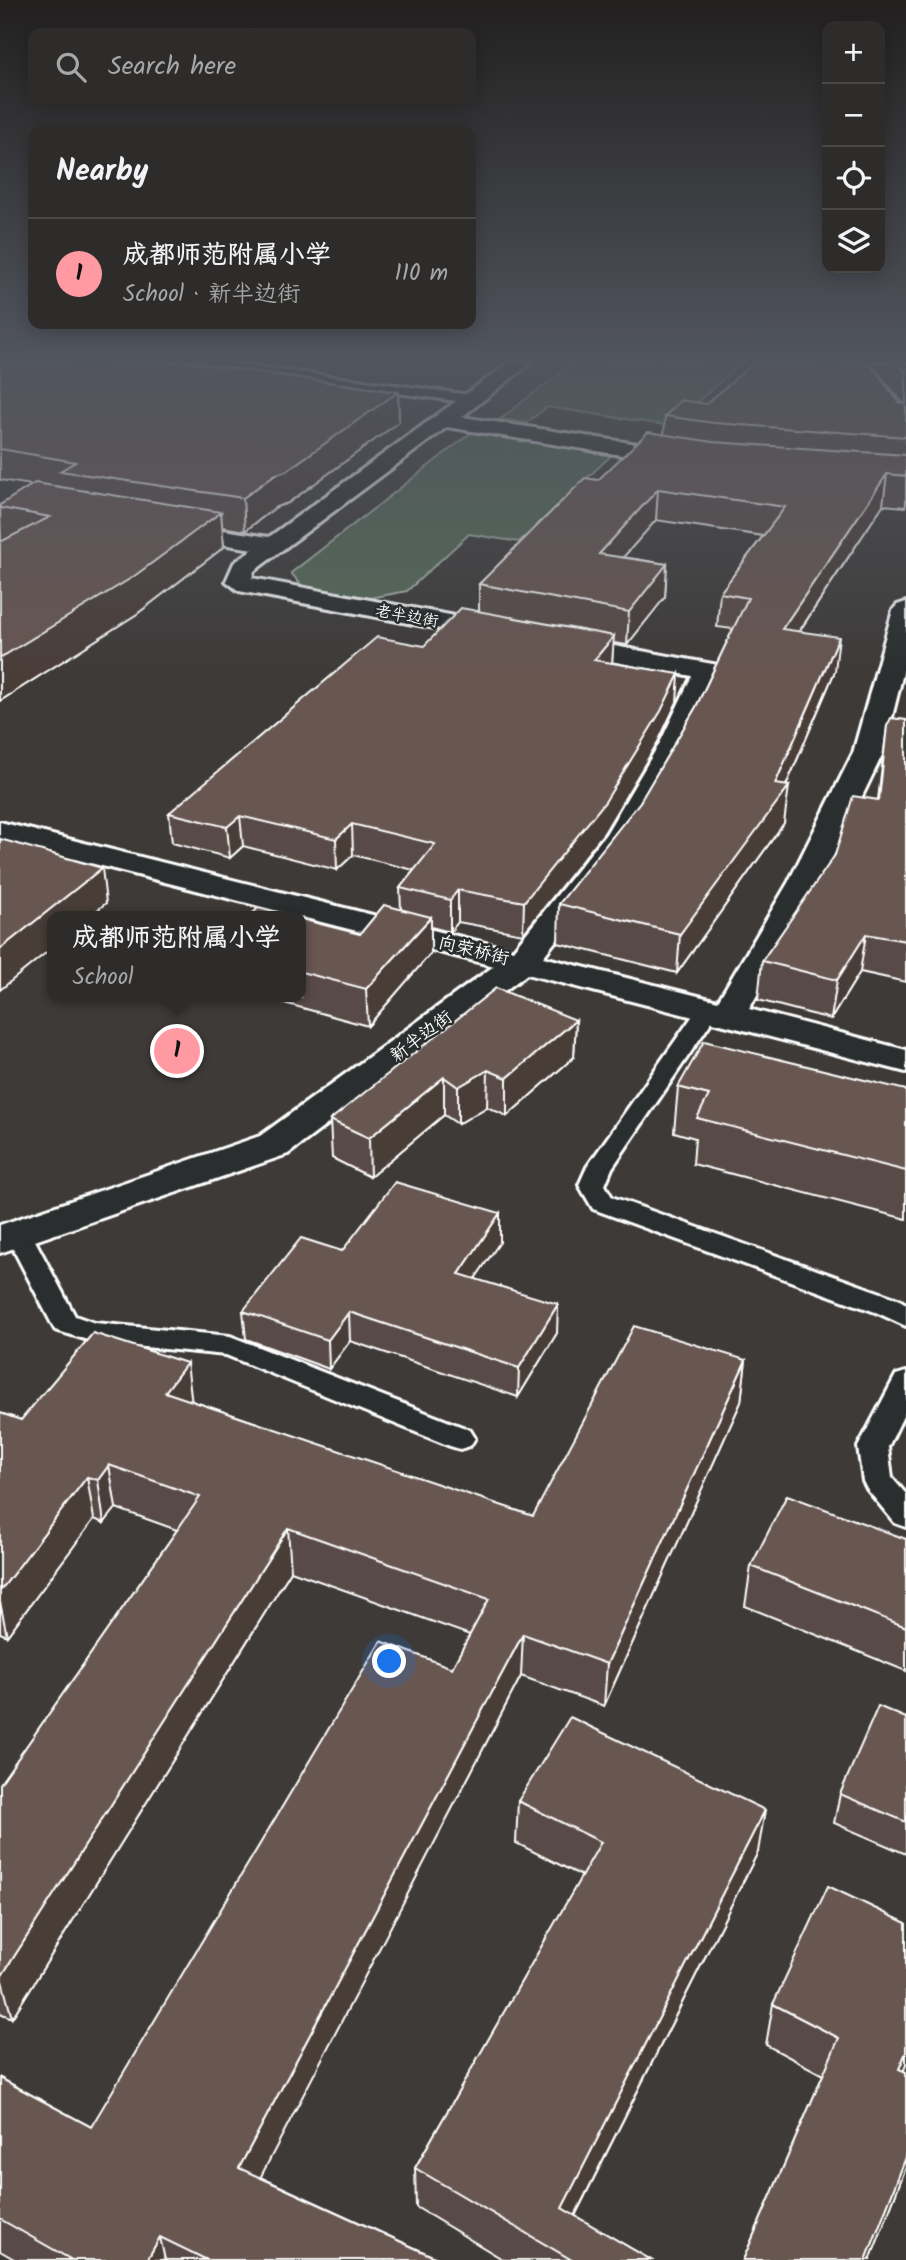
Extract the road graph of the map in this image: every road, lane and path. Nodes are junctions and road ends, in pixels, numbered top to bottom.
1 (378, 467) edge
2 (150, 526) edge
3 (273, 545) junction
4 (906, 610) edge
5 (708, 671) joint
6 (0, 831) edge
7 (521, 962) junction
8 (718, 1011) junction
9 (906, 1061) edge
10 (9, 1236) edge
11 (906, 1317) edge
12 (906, 1382) edge
13 (460, 1438) dead end
14 (906, 1516) edge

1 - 3 street
2 - 3 street
3 - 5 street, 老半边街
4 - 8 street
5 - 7 street, 新半边街
6 - 7 street, 向荣桥街
7 - 8 street, 向荣桥街
7 - 10 street, 新半边街
8 - 9 street, 向荣桥街
8 - 11 lane
10 - 13 lane
12 - 14 lane

